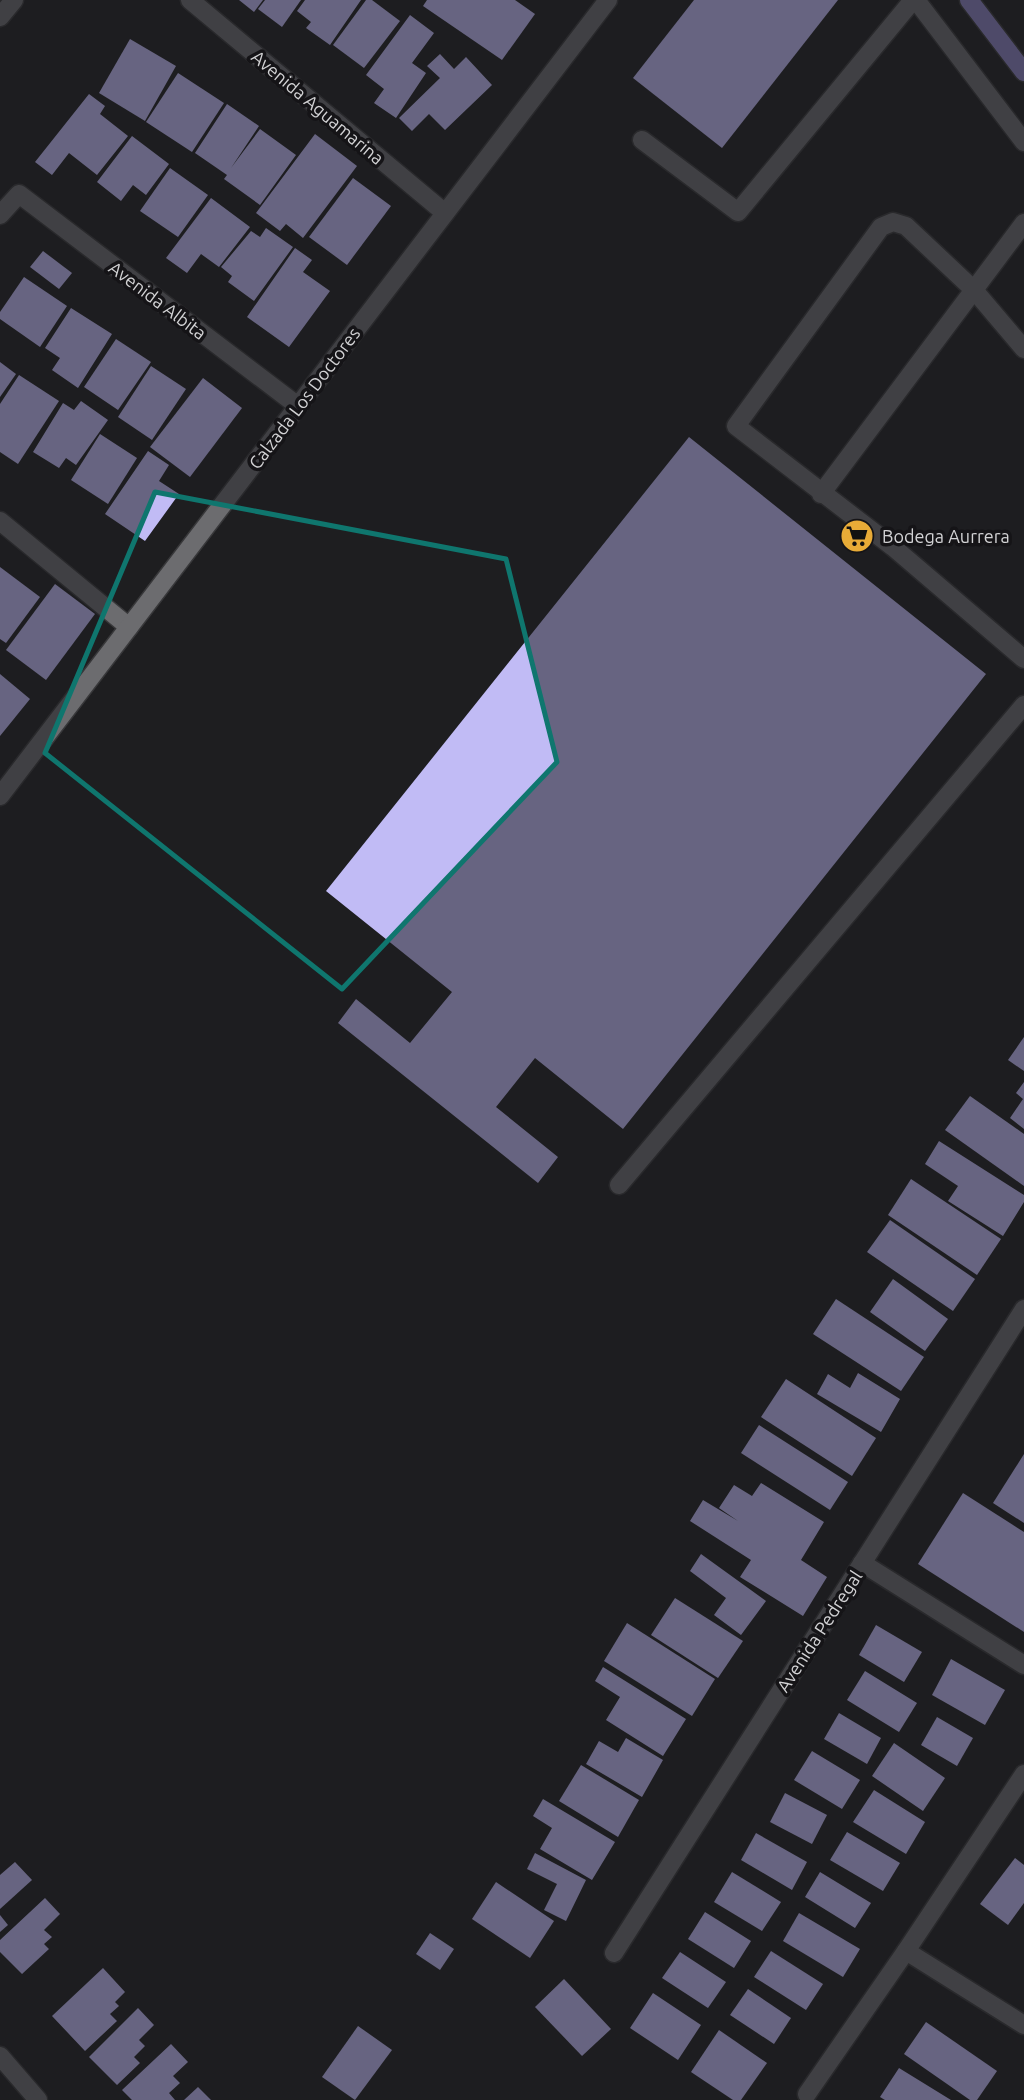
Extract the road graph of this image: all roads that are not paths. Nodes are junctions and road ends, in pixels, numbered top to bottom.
1 (14, 0) edge
2 (190, 0) edge
3 (915, 0) edge
4 (968, 0) edge
5 (602, 2) edge
6 (0, 17) edge
7 (1024, 72) edge
8 (642, 140) dead end
9 (1024, 142) edge
10 (445, 213) junction
11 (0, 215) edge
12 (1024, 223) edge
13 (974, 290) junction
14 (1024, 349) edge
15 (298, 406) junction
16 (821, 494) junction
17 (0, 521) edge
18 (129, 627) junction
19 (1024, 659) edge
20 (1024, 705) edge
21 (0, 796) edge
22 (619, 1185) dead end
23 (1024, 1309) edge
24 (862, 1563) junction
25 (1024, 1665) edge
26 (1024, 1774) edge
27 (906, 1951) junction
28 (614, 1953) dead end
29 (1024, 2025) edge
30 (0, 2056) edge
31 (807, 2095) dead end
32 (38, 2100) edge

1 - 6 street
2 - 10 street, Avenida Aguamarina
3 - 8 street
3 - 9 street
4 - 7 main road
5 - 10 street, Calzada Los Doctores
10 - 15 street, Calzada Los Doctores
11 - 15 street, Avenida Albita
12 - 13 street
13 - 14 street
13 - 16 street
13 - 16 street
15 - 18 street, Calzada Los Doctores
16 - 19 street
17 - 18 street
18 - 21 street, Calzada Los Doctores
20 - 22 street
23 - 24 street, Avenida Pedregal
24 - 25 street
24 - 28 street, Avenida Pedregal
26 - 27 street
27 - 29 street
27 - 31 street
30 - 32 street

